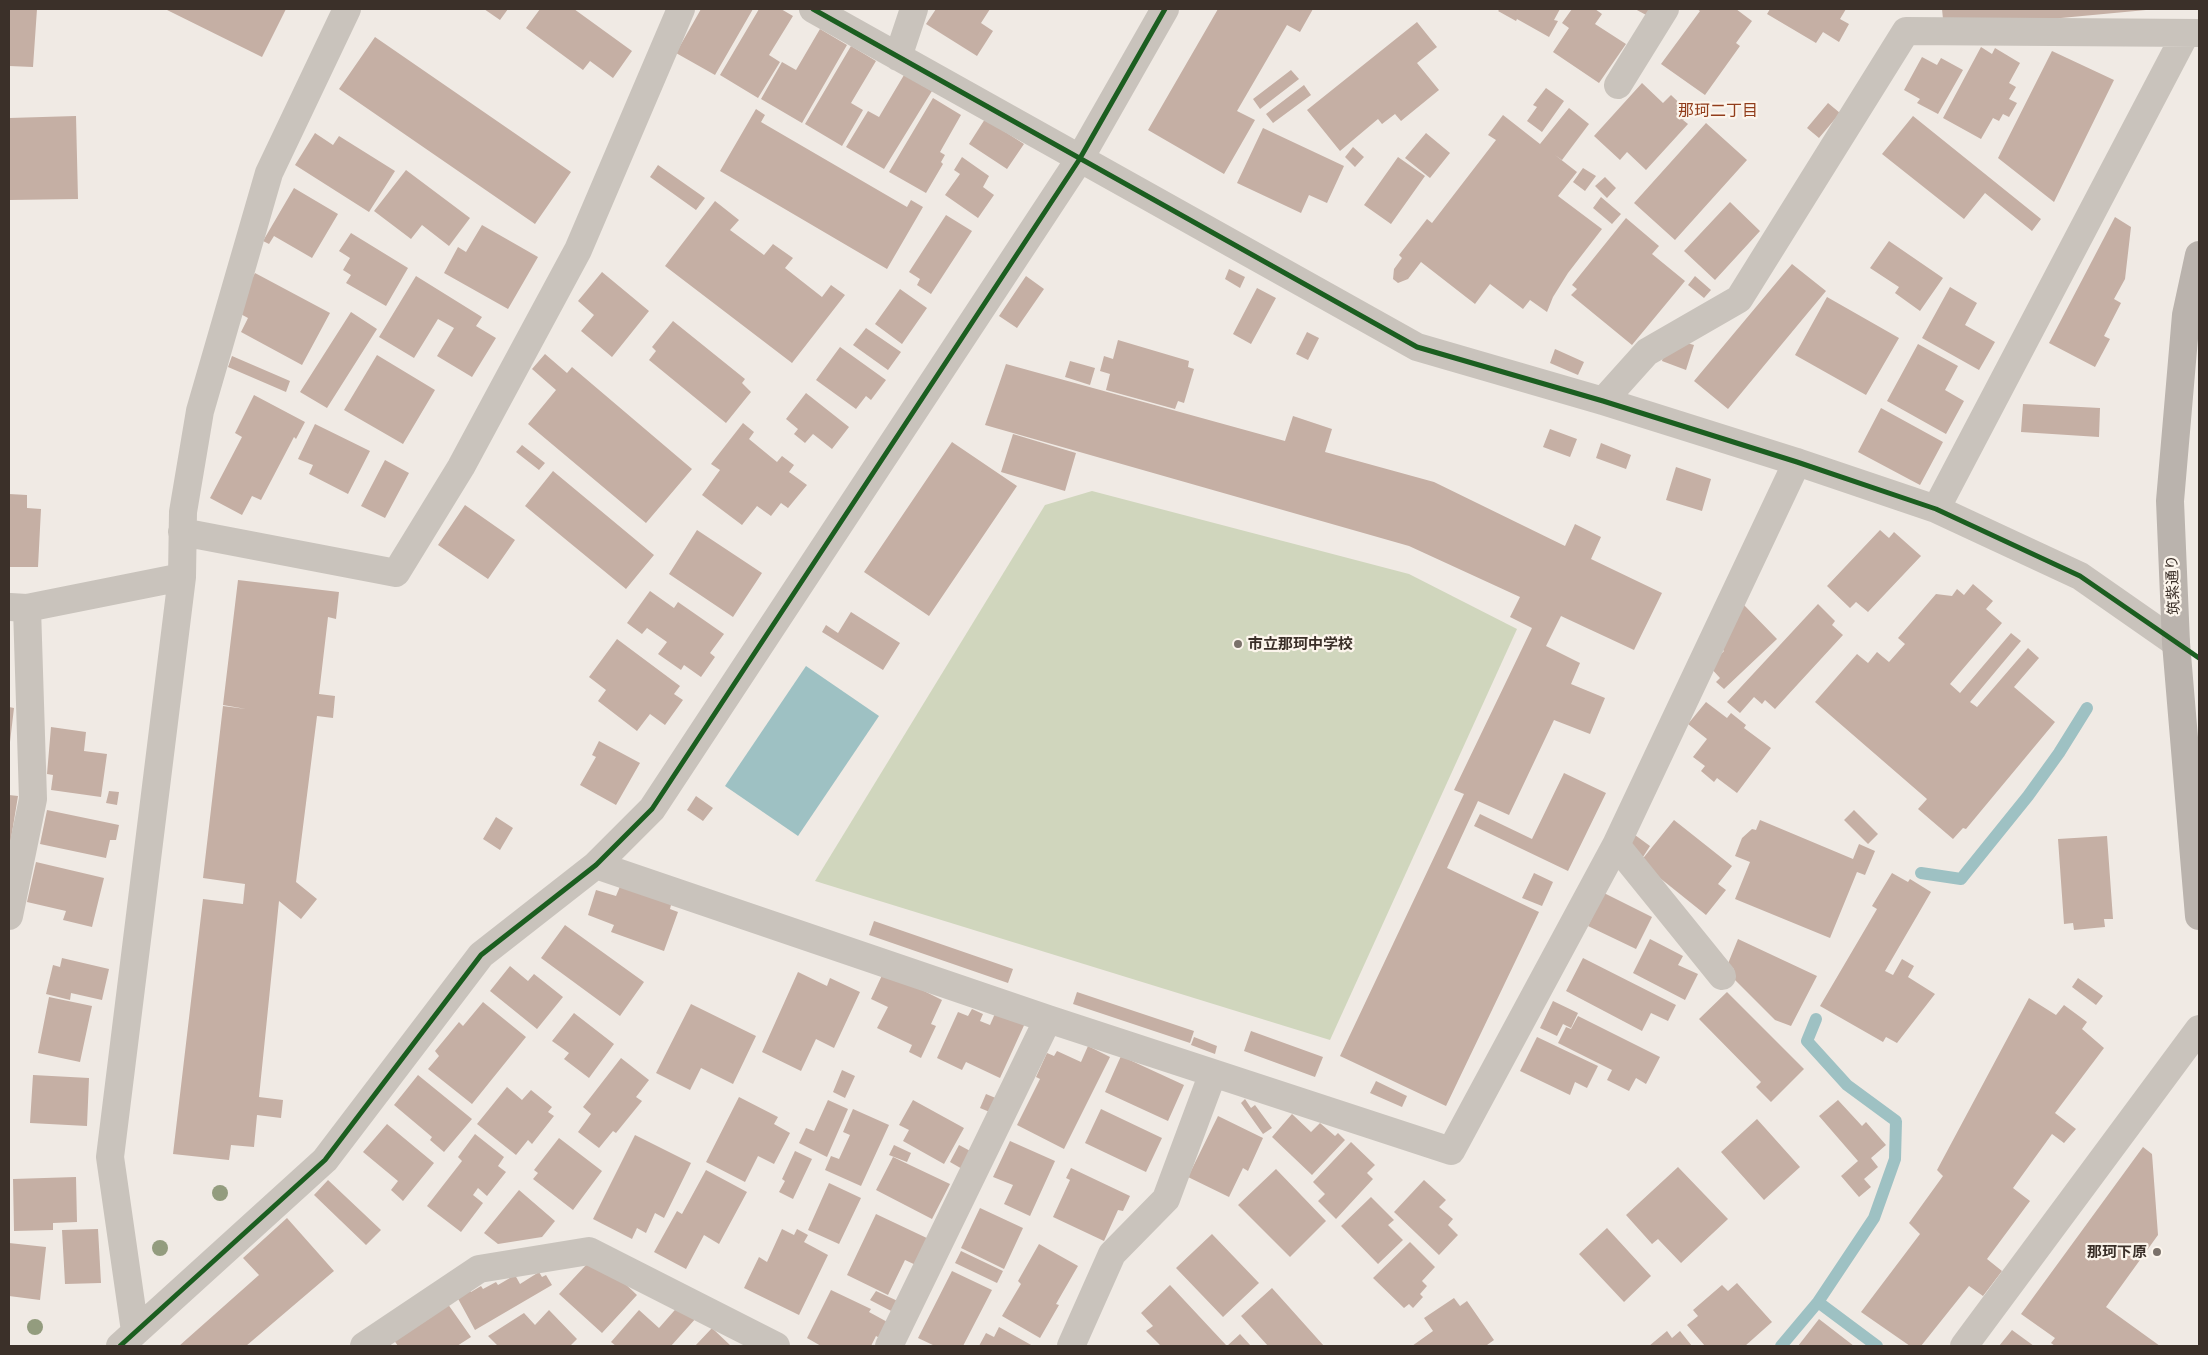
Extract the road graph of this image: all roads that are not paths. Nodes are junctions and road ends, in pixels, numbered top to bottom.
1 (347, 9) edge
2 (681, 9) edge
3 (813, 9) edge
4 (914, 9) edge
5 (1165, 9) edge
6 (1665, 9) edge
7 (2193, 33) edge
8 (898, 57) junction
9 (1618, 85) dead end
10 (1080, 160) junction
11 (2199, 255) edge
12 (1603, 401) junction
13 (1797, 462) junction
14 (1936, 509) junction
15 (182, 532) junction
16 (182, 577) junction
17 (18, 607) edge
18 (2176, 643) junction
19 (2199, 658) edge
20 (1616, 845) junction
21 (596, 865) junction
22 (9, 916) edge
23 (2199, 916) edge
24 (1722, 976) dead end
25 (1048, 1019) junction
26 (2199, 1029) edge
27 (1213, 1073) junction
28 (128, 1339) edge
29 (364, 1346) edge
30 (776, 1346) edge
31 (889, 1346) edge
32 (1071, 1346) edge
33 (1964, 1346) edge

1 - 15 street
2 - 15 street
3 - 8 street
4 - 8 street
5 - 10 street
6 - 9 street
7 - 12 street
7 - 14 street
8 - 10 street
10 - 12 street
10 - 21 street
11 - 18 street, 筑紫通り
12 - 13 street
13 - 14 street
13 - 20 street
14 - 18 street
15 - 16 street
16 - 17 street
16 - 28 street
17 - 22 street
18 - 19 street
18 - 23 street, 筑紫通り
20 - 24 street
20 - 27 street
21 - 25 street
21 - 28 street
25 - 27 street
25 - 31 street
26 - 33 street
27 - 32 street
29 - 30 street

